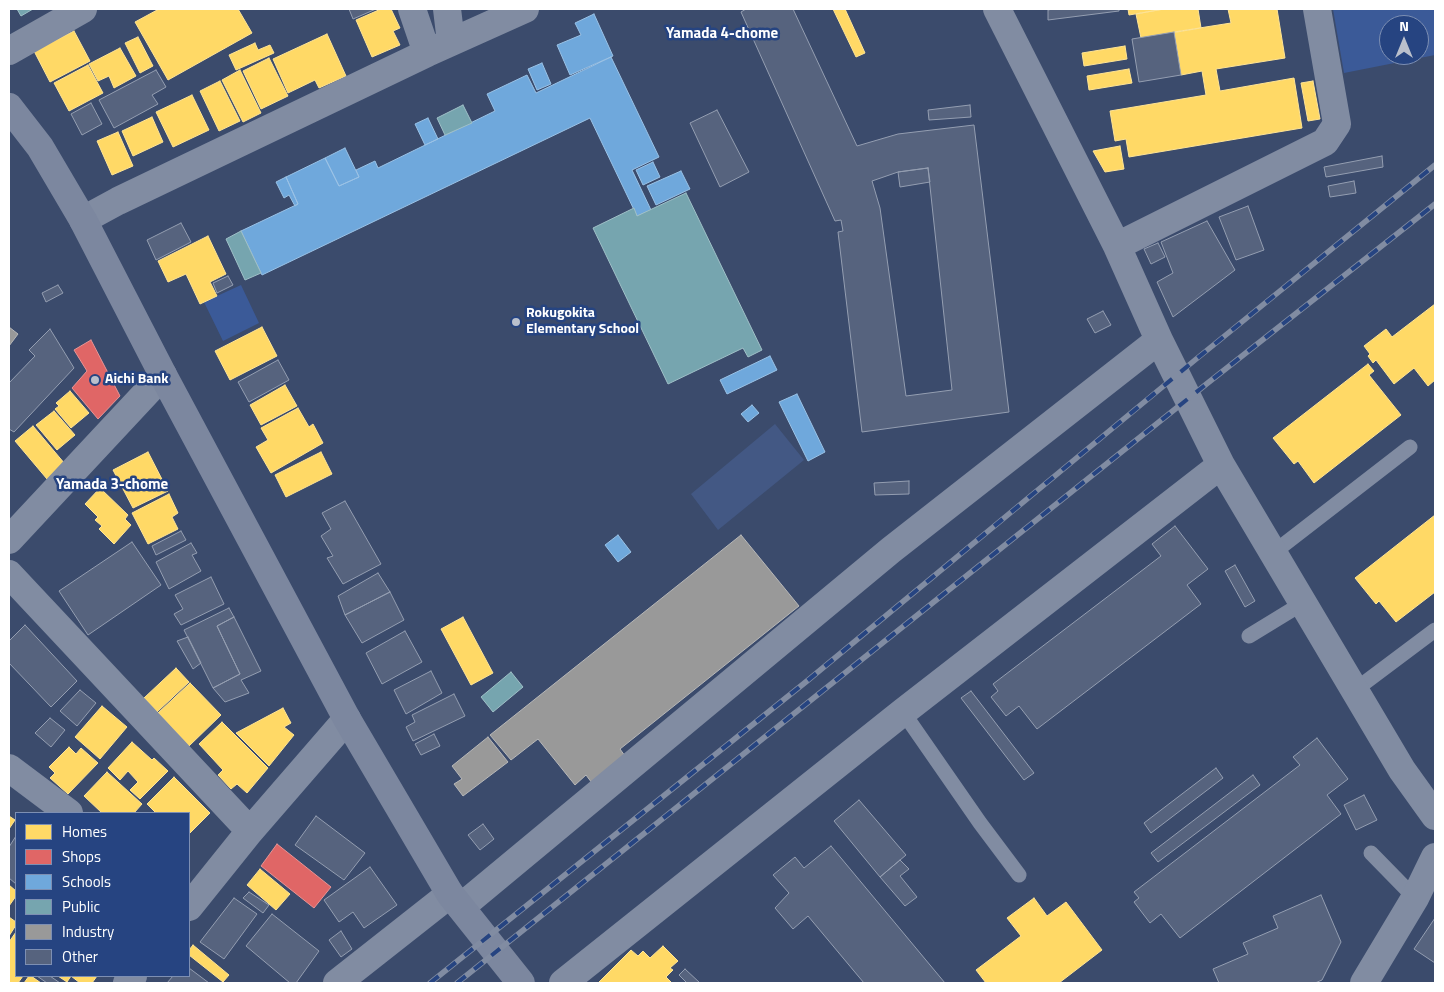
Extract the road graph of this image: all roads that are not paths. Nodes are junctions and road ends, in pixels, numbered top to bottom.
1 (83, 9) edge
2 (412, 9) edge
3 (447, 9) edge
4 (525, 9) edge
5 (997, 9) edge
6 (1317, 9) edge
7 (439, 48) junction
8 (9, 51) edge
9 (9, 107) edge
10 (83, 220) junction
11 (1117, 246) junction
12 (1159, 340) junction
13 (163, 375) junction
14 (1410, 447) dead end
15 (1220, 465) junction
16 (9, 540) edge
17 (1273, 553) junction
18 (9, 574) edge
19 (1303, 603) junction
20 (1435, 630) edge
21 (1249, 636) dead end
22 (1354, 690) junction
23 (903, 712) junction
24 (347, 719) junction
25 (9, 768) edge
26 (68, 812) edge
27 (1435, 816) edge
28 (250, 832) junction
29 (1371, 853) dead end
30 (1435, 856) edge
31 (1019, 875) dead end
32 (1415, 898) junction
33 (455, 900) junction
34 (190, 904) edge
35 (337, 983) edge
36 (521, 983) edge
37 (563, 983) edge
38 (1364, 983) edge

1 - 8 street
2 - 7 street
3 - 7 street
4 - 7 street
5 - 11 street
6 - 11 street
7 - 10 street
9 - 10 street
10 - 13 street
11 - 12 street
12 - 15 street
12 - 33 street
13 - 16 street
13 - 24 street
14 - 17 lane
15 - 17 street
15 - 23 street
17 - 19 street
18 - 28 street
19 - 21 lane
19 - 22 street
20 - 22 lane
22 - 27 street
23 - 31 lane
23 - 37 street
24 - 28 street
24 - 33 street
25 - 26 street
28 - 34 street
29 - 32 lane
30 - 32 street
32 - 38 street
33 - 35 street
33 - 36 street

